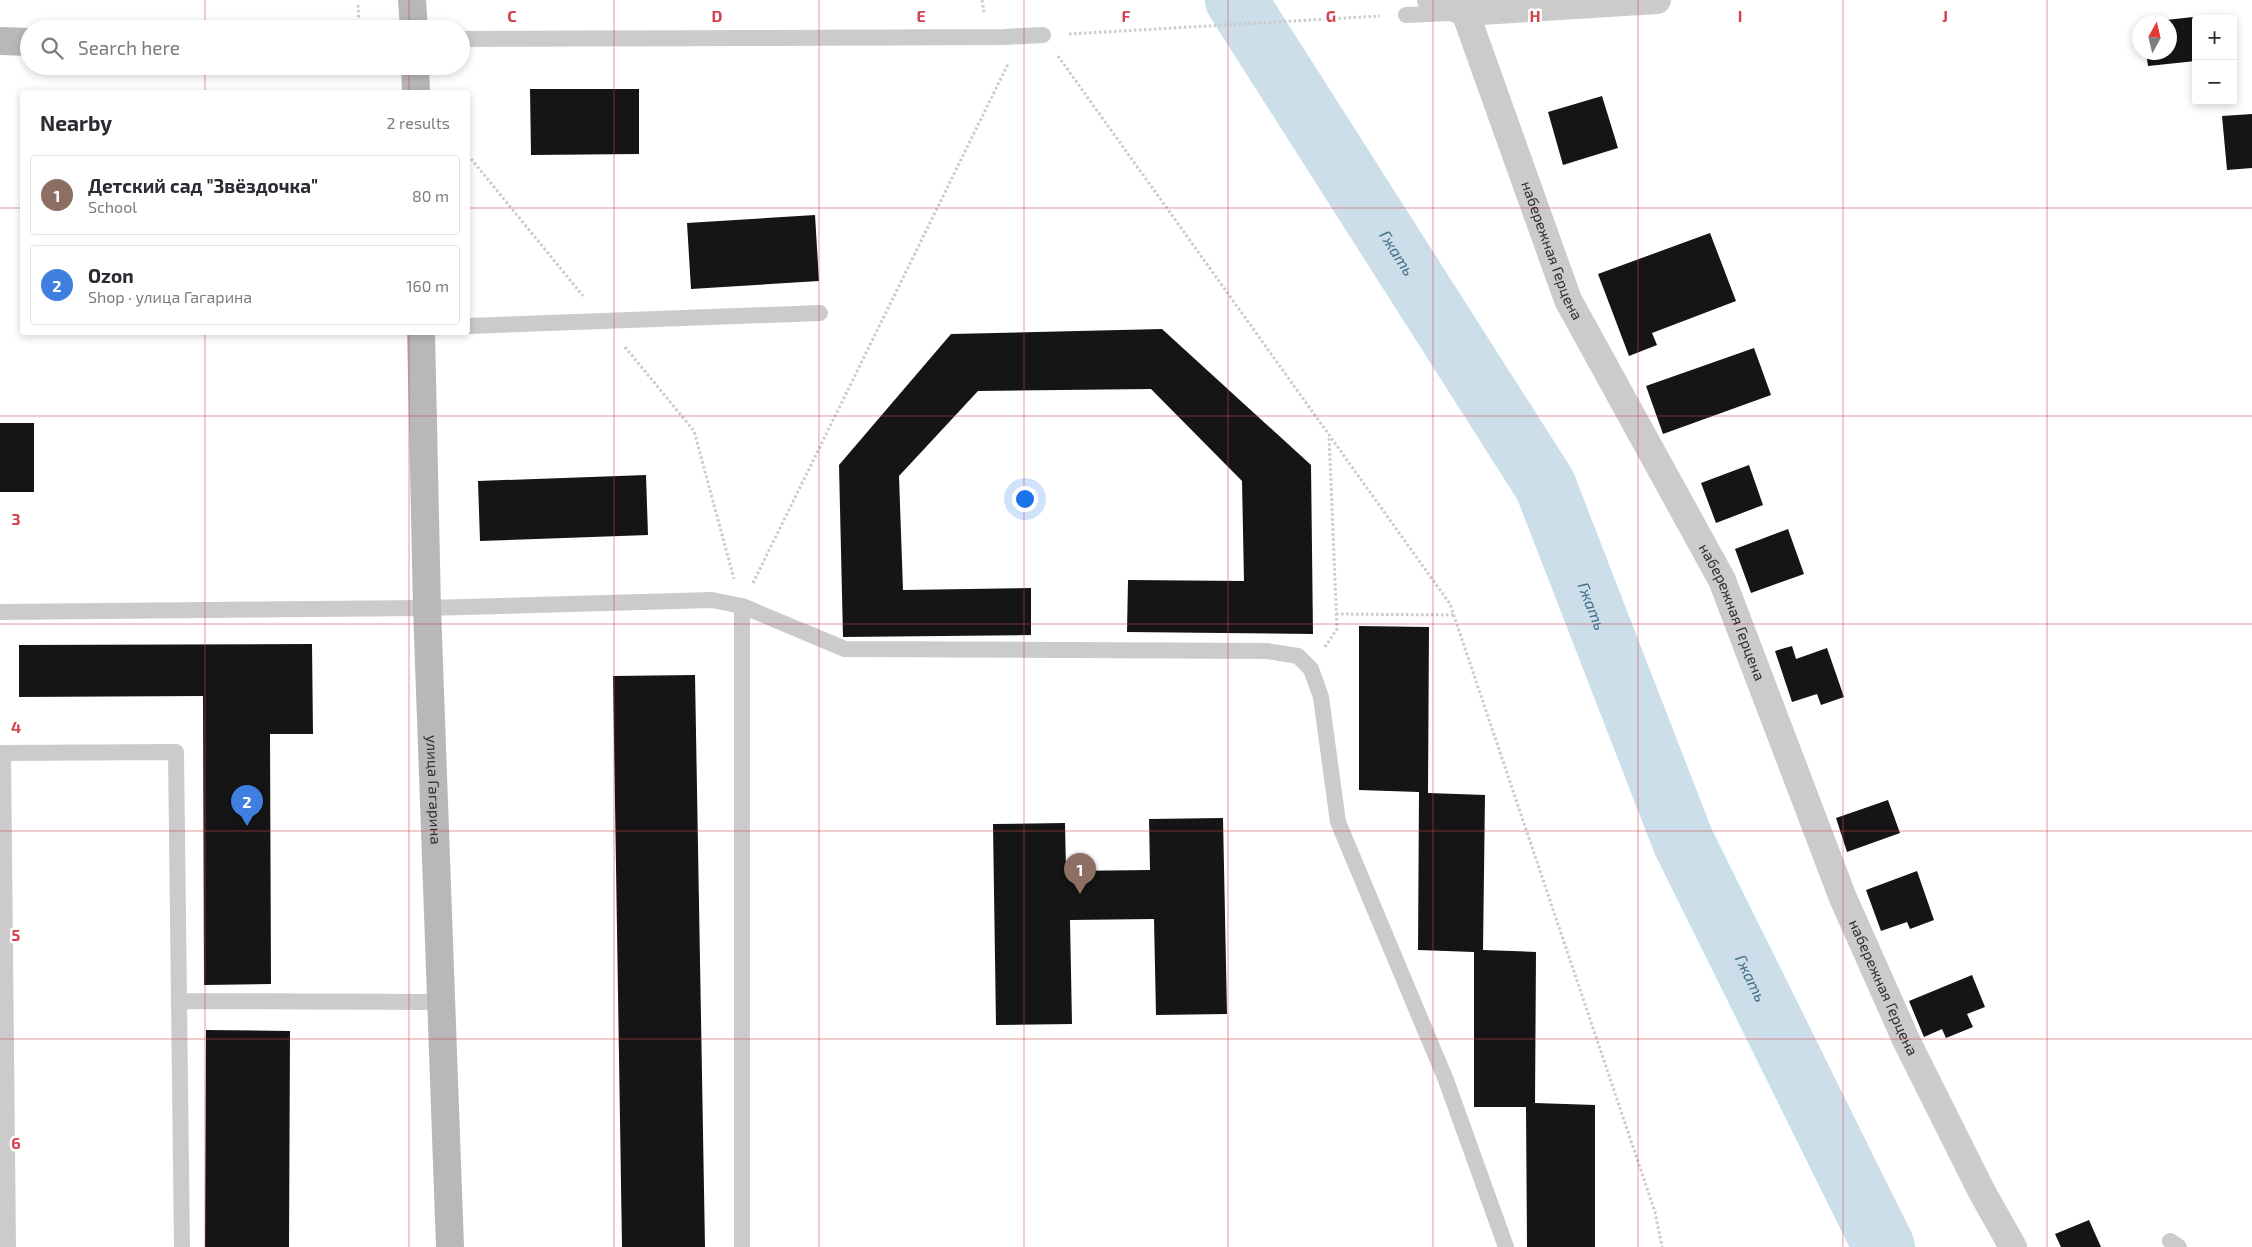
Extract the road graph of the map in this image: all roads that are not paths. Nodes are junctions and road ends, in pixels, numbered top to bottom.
1 (412, 0) edge
2 (1430, 0) edge
3 (1657, 0) edge
4 (1465, 12) junction
5 (1406, 15) road end
6 (413, 20) edge
7 (1043, 35) road end
8 (470, 39) edge
9 (0, 42) edge
10 (20, 42) edge
11 (415, 75) edge
12 (416, 90) edge
13 (820, 312) dead end
14 (470, 326) edge
15 (421, 335) edge
16 (742, 606) junction
17 (427, 608) junction
18 (0, 612) edge
19 (2, 753) edge
20 (179, 1001) junction
21 (441, 1002) junction
22 (8, 1247) edge
23 (182, 1247) edge
24 (450, 1247) edge
25 (742, 1247) edge
26 (1506, 1247) edge
27 (2013, 1247) edge

1 - 6 main road
2 - 4 street
3 - 4 street
4 - 5 lane
4 - 27 street, набережная Герцена
7 - 8 lane
9 - 10 main road
11 - 12 main road
13 - 14 lane
15 - 17 main road, улица Гагарина
16 - 17 lane
16 - 25 lane
16 - 26 lane
17 - 18 lane
17 - 21 main road, улица Гагарина
19 - 20 lane
19 - 22 lane
20 - 21 lane
20 - 23 lane
21 - 24 main road, улица Гагарина

